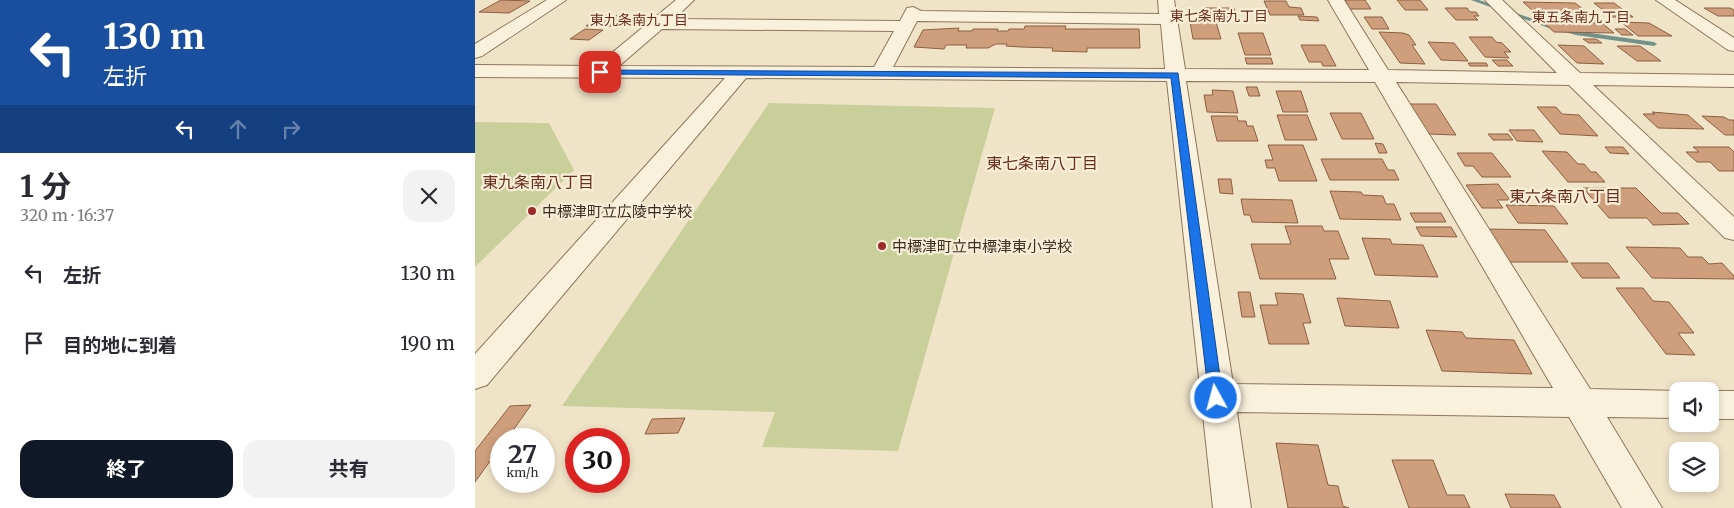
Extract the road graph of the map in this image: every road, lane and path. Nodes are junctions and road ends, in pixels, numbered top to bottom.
1 (558, 0) edge
2 (686, 0) edge
3 (920, 0) edge
4 (1166, 0) edge
5 (1336, 0) edge
6 (1493, 0) edge
7 (1664, 0) edge
8 (1169, 19) junction
9 (909, 21) junction
10 (657, 24) junction
11 (1734, 46) edge
12 (475, 52) edge
13 (475, 71) edge
14 (600, 72) junction
15 (740, 73) junction
16 (879, 74) junction
17 (1175, 75) junction
18 (1382, 76) junction
19 (1577, 80) junction
20 (1734, 81) edge
21 (1734, 232) edge
22 (475, 376) edge
23 (1216, 398) junction
24 (1577, 402) junction
25 (1669, 404) edge
26 (1719, 405) edge
27 (1734, 405) edge
28 (1232, 508) edge
29 (1643, 508) edge

1 - 12 street
2 - 10 street
3 - 9 street
4 - 8 street
5 - 18 street
6 - 19 street
7 - 11 street
8 - 9 street
8 - 17 street
9 - 10 street
9 - 16 street
10 - 14 street
13 - 14 street
14 - 15 street
15 - 16 street
15 - 22 street
16 - 17 street
17 - 18 street
17 - 23 street
18 - 19 street
18 - 24 street
19 - 20 street
19 - 21 street
23 - 24 street
23 - 28 street
24 - 25 street
24 - 29 street
26 - 27 street

